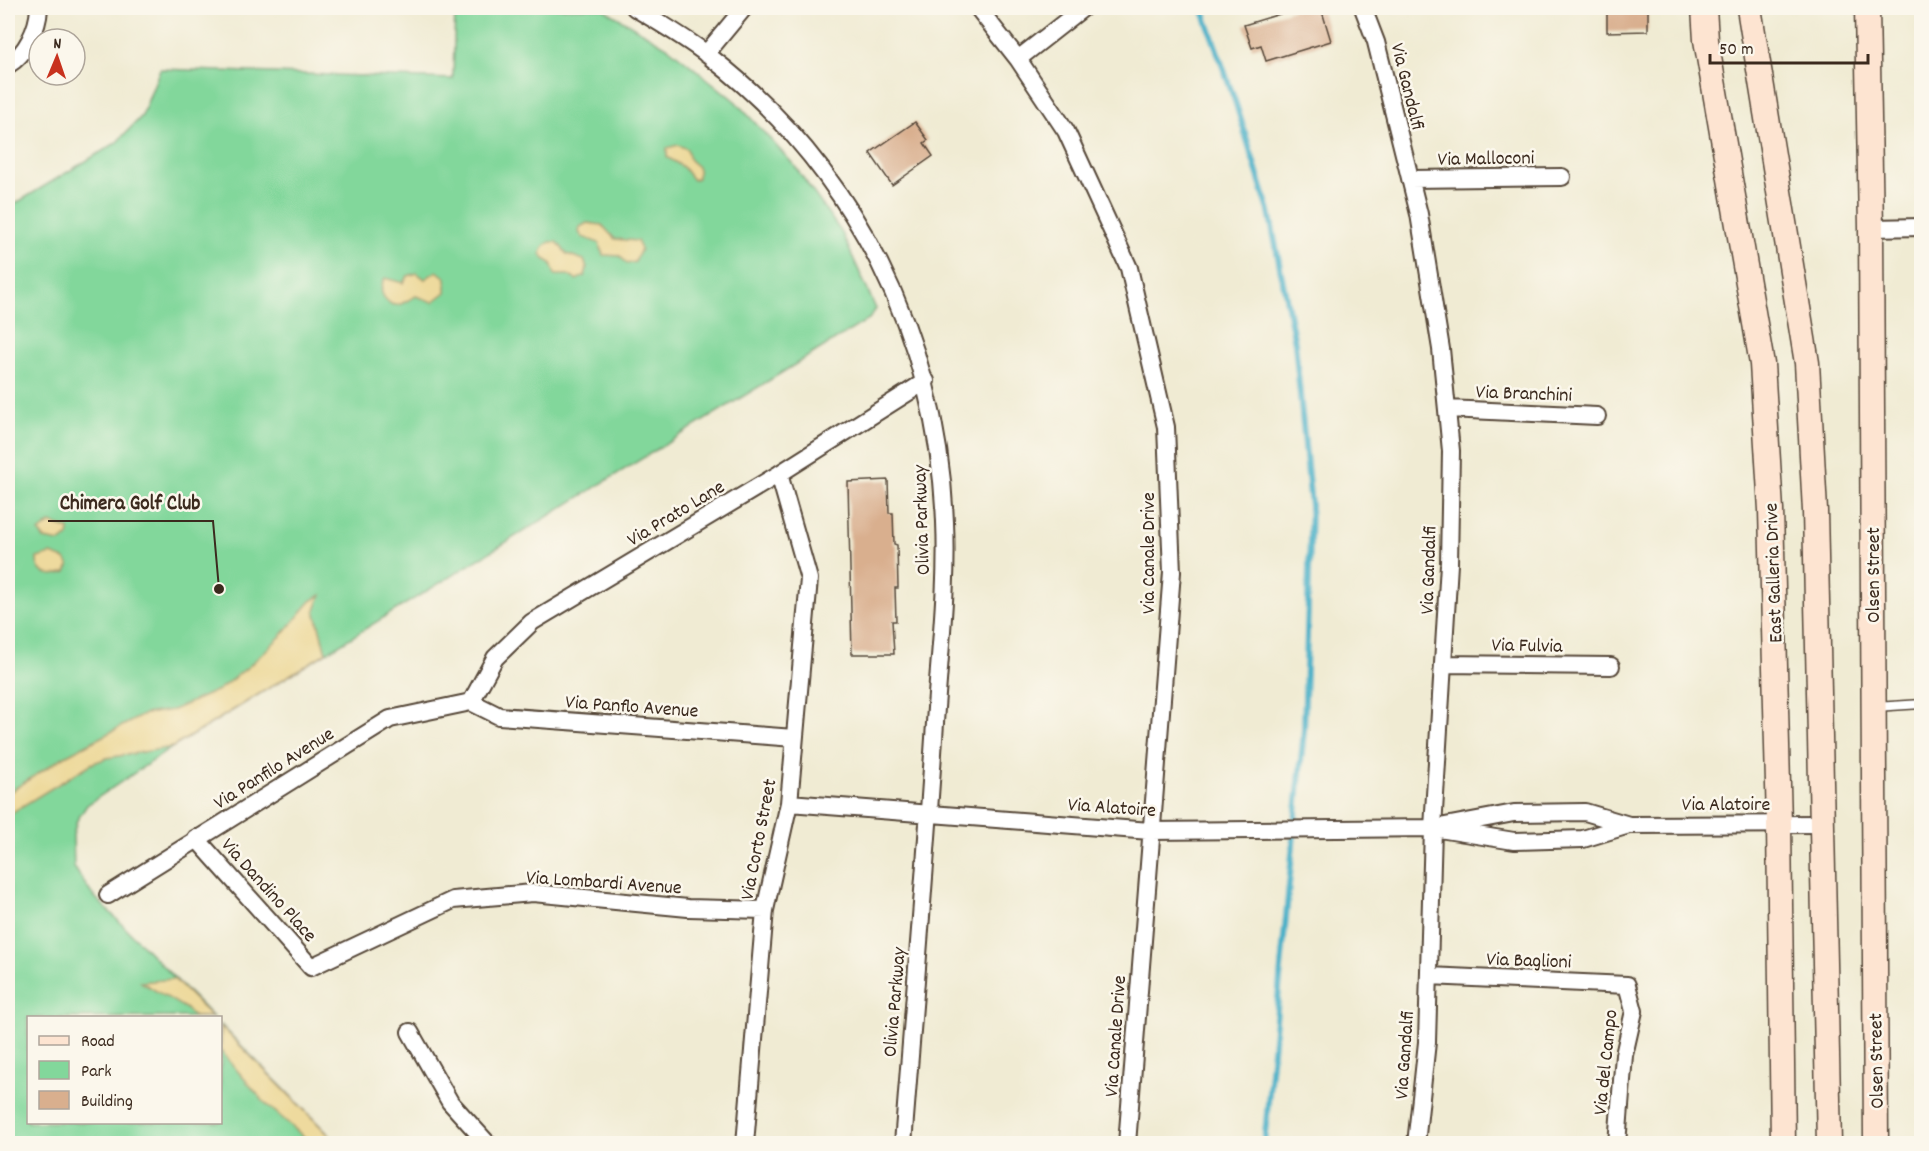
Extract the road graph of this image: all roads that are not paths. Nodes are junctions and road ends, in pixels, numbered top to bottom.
1 (39, 8) edge
2 (635, 8) edge
3 (744, 8) edge
4 (978, 8) edge
5 (1083, 8) edge
6 (1363, 8) edge
7 (1704, 8) edge
8 (1749, 8) edge
9 (1867, 8) edge
10 (706, 54) junction
11 (1018, 59) junction
12 (8, 65) edge
13 (1562, 177) dead end
14 (1410, 179) junction
15 (1922, 227) edge
16 (1871, 228) junction
17 (926, 381) junction
18 (1448, 410) junction
19 (1597, 416) dead end
20 (779, 474) junction
21 (1443, 664) junction
22 (1611, 666) dead end
23 (471, 702) junction
24 (1922, 704) edge
25 (1872, 707) junction
26 (794, 738) junction
27 (789, 803) junction
28 (929, 814) junction
29 (1779, 824) junction
30 (1822, 824) junction
31 (1629, 825) junction
32 (1433, 828) junction
33 (1150, 831) junction
34 (196, 838) junction
35 (108, 895) dead end
36 (765, 910) junction
37 (311, 967) joint
38 (1429, 976) junction
39 (1627, 985) joint
40 (410, 1032) dead end
41 (488, 1143) edge
42 (745, 1143) edge
43 (903, 1143) edge
44 (1127, 1143) edge
45 (1416, 1143) edge
46 (1617, 1143) edge
47 (1783, 1143) edge
48 (1829, 1143) edge
49 (1876, 1143) edge

1 - 12 street
2 - 10 street, Olivia Parkway
3 - 10 street
4 - 11 street, Via Canale Drive
5 - 11 street
6 - 14 street, Via Gandalfi
7 - 29 main road, East Galleria Drive
8 - 30 main road
9 - 16 main road, Olsen Street
10 - 17 street, Olivia Parkway
11 - 33 street, Via Canale Drive
13 - 14 street, Via Malloconi
14 - 18 street, Via Gandalfi
15 - 16 street
16 - 25 main road, Olsen Street
17 - 20 street, Via Prato Lane
17 - 28 street, Olivia Parkway
18 - 19 street, Via Branchini
18 - 21 street, Via Gandalfi
20 - 23 street, Via Prato Lane
20 - 26 street, Via Corto Street
21 - 22 street, Via Fulvia
21 - 32 street, Via Gandalfi
23 - 26 street, Via Panflo Avenue
23 - 34 street, Via Panfilo Avenue
24 - 25 lane
25 - 49 main road, Olsen Street
26 - 27 street, Via Corto Street
27 - 28 street, Via Alatoire
27 - 36 street, Via Corto Street
28 - 33 street, Via Alatoire
28 - 43 street, Olivia Parkway
29 - 30 street, Via Alatoire
29 - 31 street, Via Alatoire
29 - 47 main road, East Galleria Drive
30 - 48 main road
31 - 32 street, Via Alatoire
31 - 32 street, Via Alatoire
32 - 33 street, Via Alatoire
32 - 38 street, Via Gandalfi
33 - 44 street, Via Canale Drive
34 - 35 street, Via Panfilo Avenue
34 - 37 street, Via Dandino Place
36 - 37 street, Via Lombardi Avenue
36 - 42 street, Via Corto Street
38 - 39 street, Via Baglioni
38 - 45 street, Via Gandalfi
39 - 46 street, Via del Campo
40 - 41 street

